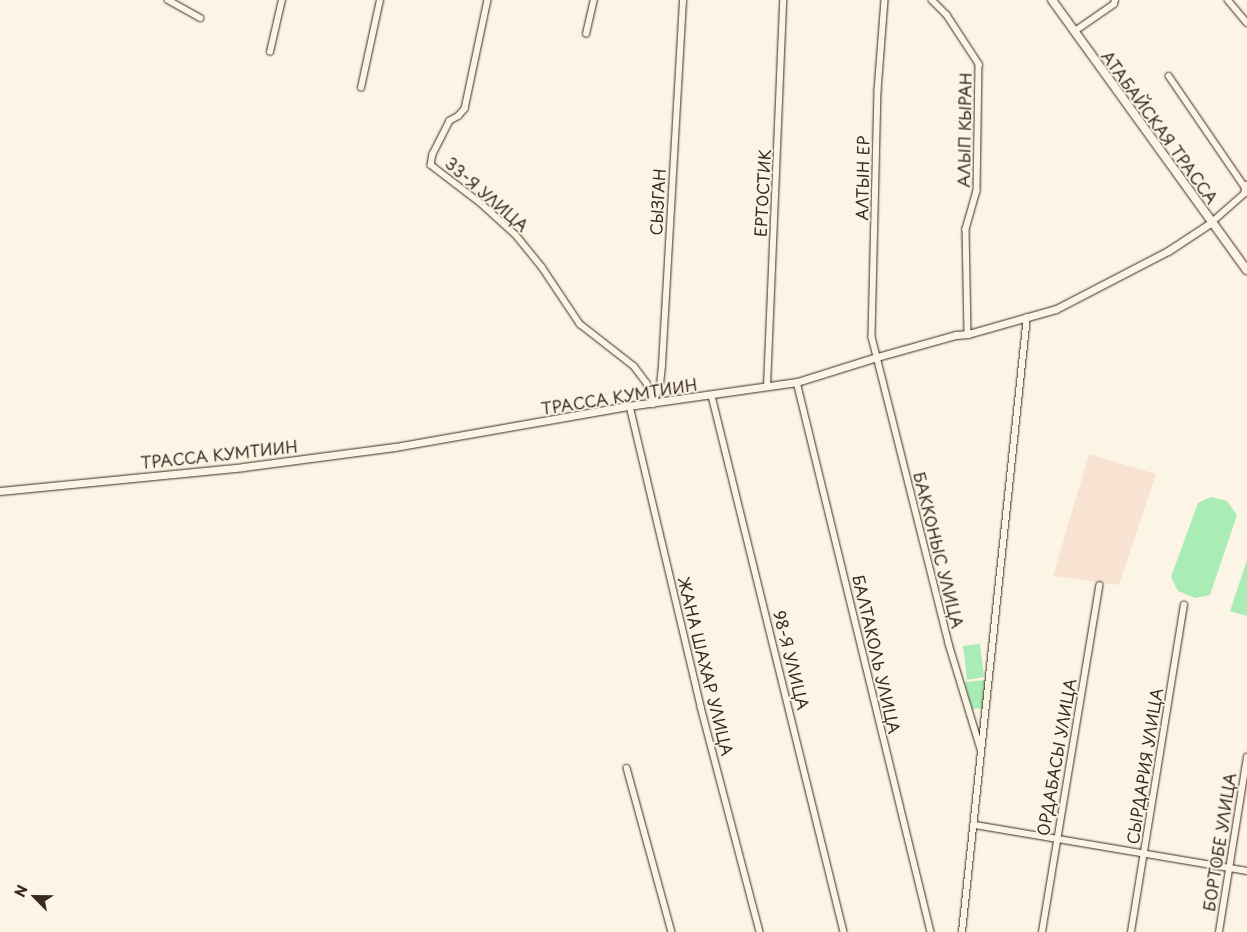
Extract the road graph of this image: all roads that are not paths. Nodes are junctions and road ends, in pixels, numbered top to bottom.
1 (168, 0) edge
2 (282, 0) edge
3 (380, 0) edge
4 (488, 0) edge
5 (594, 0) edge
6 (683, 0) edge
7 (783, 0) edge
8 (885, 0) edge
9 (932, 0) edge
10 (1052, 0) edge
11 (1115, 0) edge
12 (1228, 0) edge
13 (200, 18) dead end
14 (1247, 23) edge
15 (1075, 31) junction
16 (586, 34) dead end
17 (270, 52) dead end
18 (1169, 76) dead end
19 (361, 88) dead end
20 (1246, 186) edge
21 (1246, 196) edge
22 (1212, 222) junction
23 (1247, 270) edge
24 (1027, 317) junction
25 (968, 334) junction
26 (877, 357) junction
27 (797, 382) junction
28 (767, 387) junction
29 (712, 396) junction
30 (653, 404) junction
31 (630, 406) junction
32 (0, 491) edge
33 (1100, 586) dead end
34 (1184, 604) dead end
35 (981, 749) junction
36 (1247, 757) edge
37 (627, 768) dead end
38 (975, 826) junction
39 (1056, 839) junction
40 (1143, 853) junction
41 (1229, 868) junction
42 (1247, 872) edge
43 (672, 932) edge
44 (760, 932) edge
45 (844, 932) edge
46 (931, 932) edge
47 (962, 932) edge
48 (1042, 932) edge
49 (1131, 932) edge
50 (1219, 932) edge

1 - 13 street
2 - 17 street
3 - 19 street
4 - 30 street, 33-Я УЛИЦА
5 - 16 street
6 - 30 street, СЫЗГАН
7 - 28 street, ЕРТОСТИК
8 - 26 street, АЛТЫН ЕР
9 - 25 street, АЛЫП КЫРАН
10 - 15 main road, АТАБАЙСКАЯ ТРАССА
11 - 15 street
12 - 14 street
15 - 22 main road, АТАБАЙСКАЯ ТРАССА
18 - 20 street
20 - 21 street
21 - 22 street
22 - 23 main road, АТАБАЙСКАЯ ТРАССА
22 - 24 street, ТРАССА КУМТИИН
24 - 25 street, ТРАССА КУМТИИН
24 - 35 street
25 - 26 street, ТРАССА КУМТИИН
26 - 27 street, ТРАССА КУМТИИН
26 - 35 street, БАККОНЫС УЛИЦА
27 - 28 street, ТРАССА КУМТИИН
27 - 46 street, БАЛТАКОЛЬ УЛИЦА
28 - 29 street, ТРАССА КУМТИИН
29 - 30 street, ТРАССА КУМТИИН
29 - 45 street, 98-Я УЛИЦА
30 - 31 street, ТРАССА КУМТИИН
31 - 32 street, ТРАССА КУМТИИН
31 - 44 street, ЖАНА ШАХАР УЛИЦА
33 - 39 street, ОРДАБАСЫ УЛИЦА
34 - 40 street, СЫРДАРИЯ УЛИЦА
35 - 38 street
36 - 41 street, БОРТОБЕ УЛИЦА
37 - 43 street
38 - 39 street
38 - 47 street
39 - 40 street
39 - 48 street, ОРДАБАСЫ УЛИЦА
40 - 41 street
40 - 49 street, СЫРДАРИЯ УЛИЦА
41 - 42 street
41 - 50 street, БОРТОБЕ УЛИЦА

